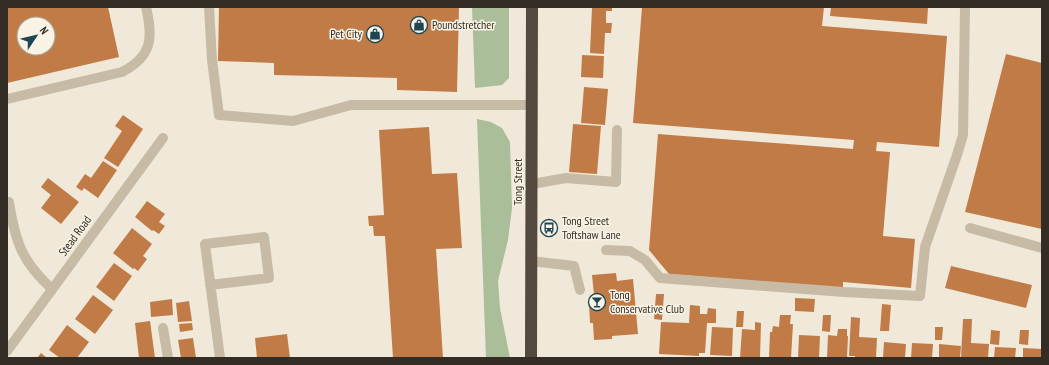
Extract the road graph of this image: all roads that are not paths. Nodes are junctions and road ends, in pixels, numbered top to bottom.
1 (146, 7) edge
2 (209, 7) edge
3 (532, 7) edge
4 (965, 7) edge
5 (7, 99) edge
6 (532, 105) junction
7 (617, 130) dead end
8 (164, 138) dead end
9 (532, 184) junction
10 (9, 202) dead end
11 (970, 228) dead end
12 (1042, 248) edge
13 (606, 250) dead end
14 (531, 261) junction
15 (210, 285) junction
16 (52, 289) junction
17 (580, 290) dead end
18 (163, 328) dead end
19 (7, 351) edge
20 (168, 358) edge
21 (220, 358) edge
22 (531, 358) edge

1 - 5 street
2 - 6 street
3 - 6 highway, Tong Street
4 - 13 street
6 - 9 highway, Tong Street
7 - 9 street
8 - 16 street, Stead Road
9 - 14 highway, Tong Street
10 - 16 street
11 - 12 street
14 - 17 street
14 - 22 highway, Tong Street
15 - 15 street
15 - 21 street
16 - 19 street, Stead Road
18 - 20 street

